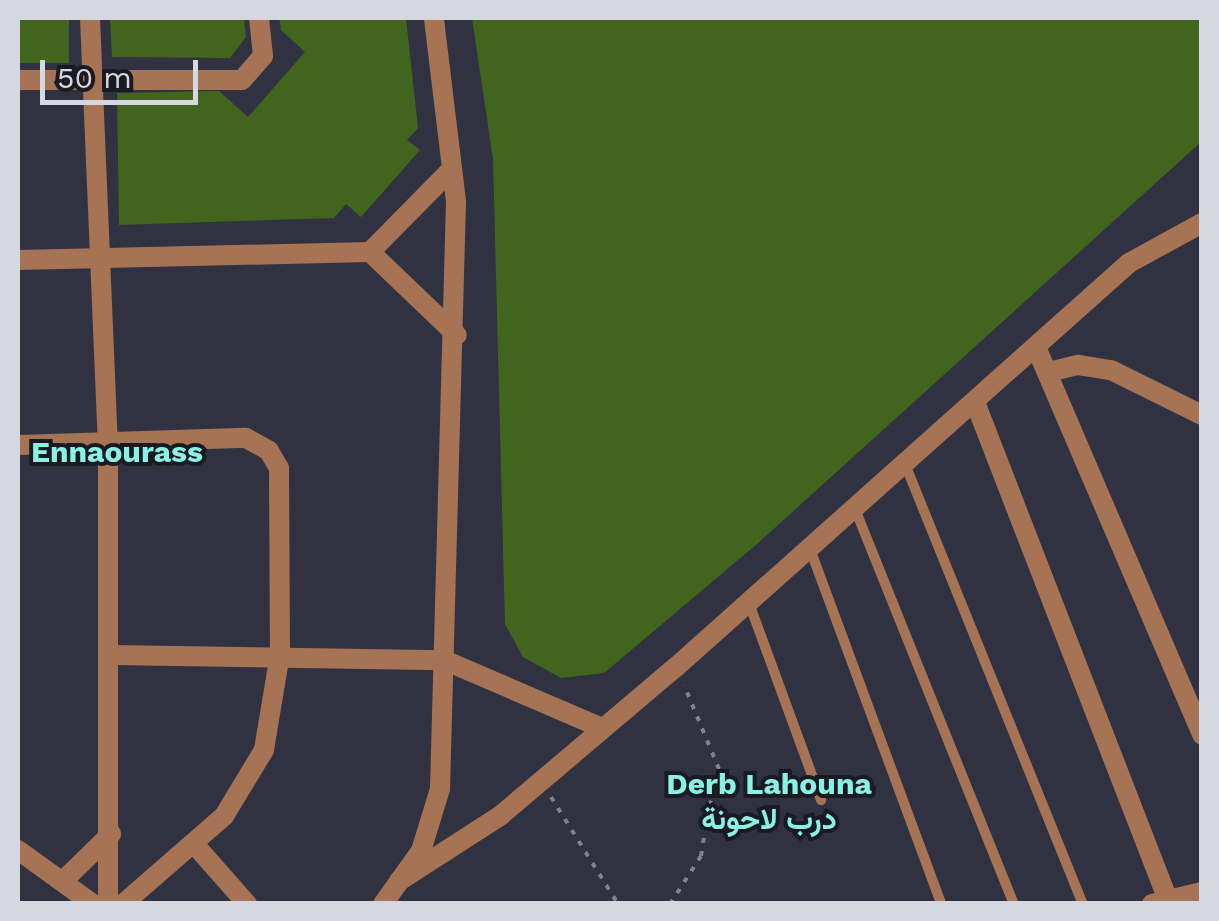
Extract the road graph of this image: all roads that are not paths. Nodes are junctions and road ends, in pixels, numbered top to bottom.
1 (90, 18) edge
2 (259, 18) edge
3 (434, 18) edge
4 (91, 78) junction
5 (18, 80) edge
6 (451, 170) junction
7 (1202, 223) edge
8 (370, 252) junction
9 (97, 256) junction
10 (18, 260) edge
11 (457, 335) junction
12 (1036, 347) junction
13 (1049, 372) junction
14 (974, 402) junction
15 (1202, 414) edge
16 (108, 440) junction
17 (18, 445) edge
18 (904, 464) junction
19 (855, 509) junction
20 (810, 549) junction
21 (749, 603) junction
22 (280, 654) junction
23 (110, 655) junction
24 (444, 660) junction
25 (1195, 696) edge
26 (602, 728) junction
27 (1202, 735) edge
28 (821, 800) dead end
29 (111, 834) junction
30 (195, 845) junction
31 (18, 850) edge
32 (64, 880) junction
33 (400, 881) junction
34 (1202, 892) edge
35 (1160, 902) edge
36 (93, 904) edge
37 (108, 904) edge
38 (122, 904) edge
39 (247, 904) edge
40 (383, 904) edge
41 (941, 904) edge
42 (1014, 904) edge
43 (1083, 904) edge

1 - 4 street
2 - 4 street
3 - 6 street
4 - 5 street
4 - 9 street
6 - 8 street
6 - 11 street
7 - 12 street
8 - 9 street
8 - 11 street
9 - 10 street
9 - 16 street
11 - 24 street
12 - 13 street
12 - 14 street
13 - 15 street
13 - 25 street
14 - 18 street
14 - 35 street
16 - 17 street
16 - 22 street
16 - 23 street
18 - 19 street
18 - 43 lane
19 - 20 street
19 - 42 lane
20 - 21 street
20 - 41 lane
21 - 26 street
21 - 28 lane
22 - 23 street
22 - 24 street
22 - 30 street
23 - 29 street
24 - 26 street
24 - 33 street
25 - 27 street
26 - 33 street
29 - 32 street
29 - 37 street
30 - 38 street
30 - 39 street
31 - 32 street
32 - 36 street
33 - 40 street
34 - 35 street

